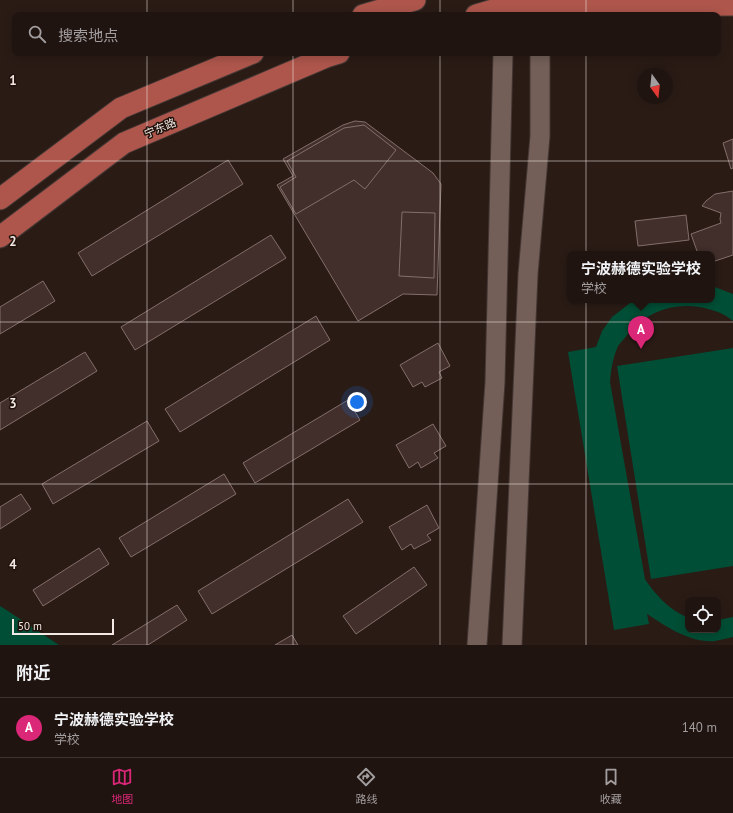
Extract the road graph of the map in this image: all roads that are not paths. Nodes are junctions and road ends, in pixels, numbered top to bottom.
1 (415, 0) edge
2 (733, 5) edge
3 (503, 7) edge
4 (540, 7) edge
5 (373, 12) edge
6 (486, 12) edge
7 (246, 56) edge
8 (330, 56) edge
9 (503, 56) edge
10 (540, 56) edge
11 (0, 199) edge
12 (0, 237) edge
13 (477, 645) edge
14 (512, 645) edge

1 - 5 main road
2 - 4 main road
3 - 4 main road
3 - 6 main road
7 - 11 main road
8 - 12 main road, 宁东路
9 - 13 main road
10 - 14 main road

